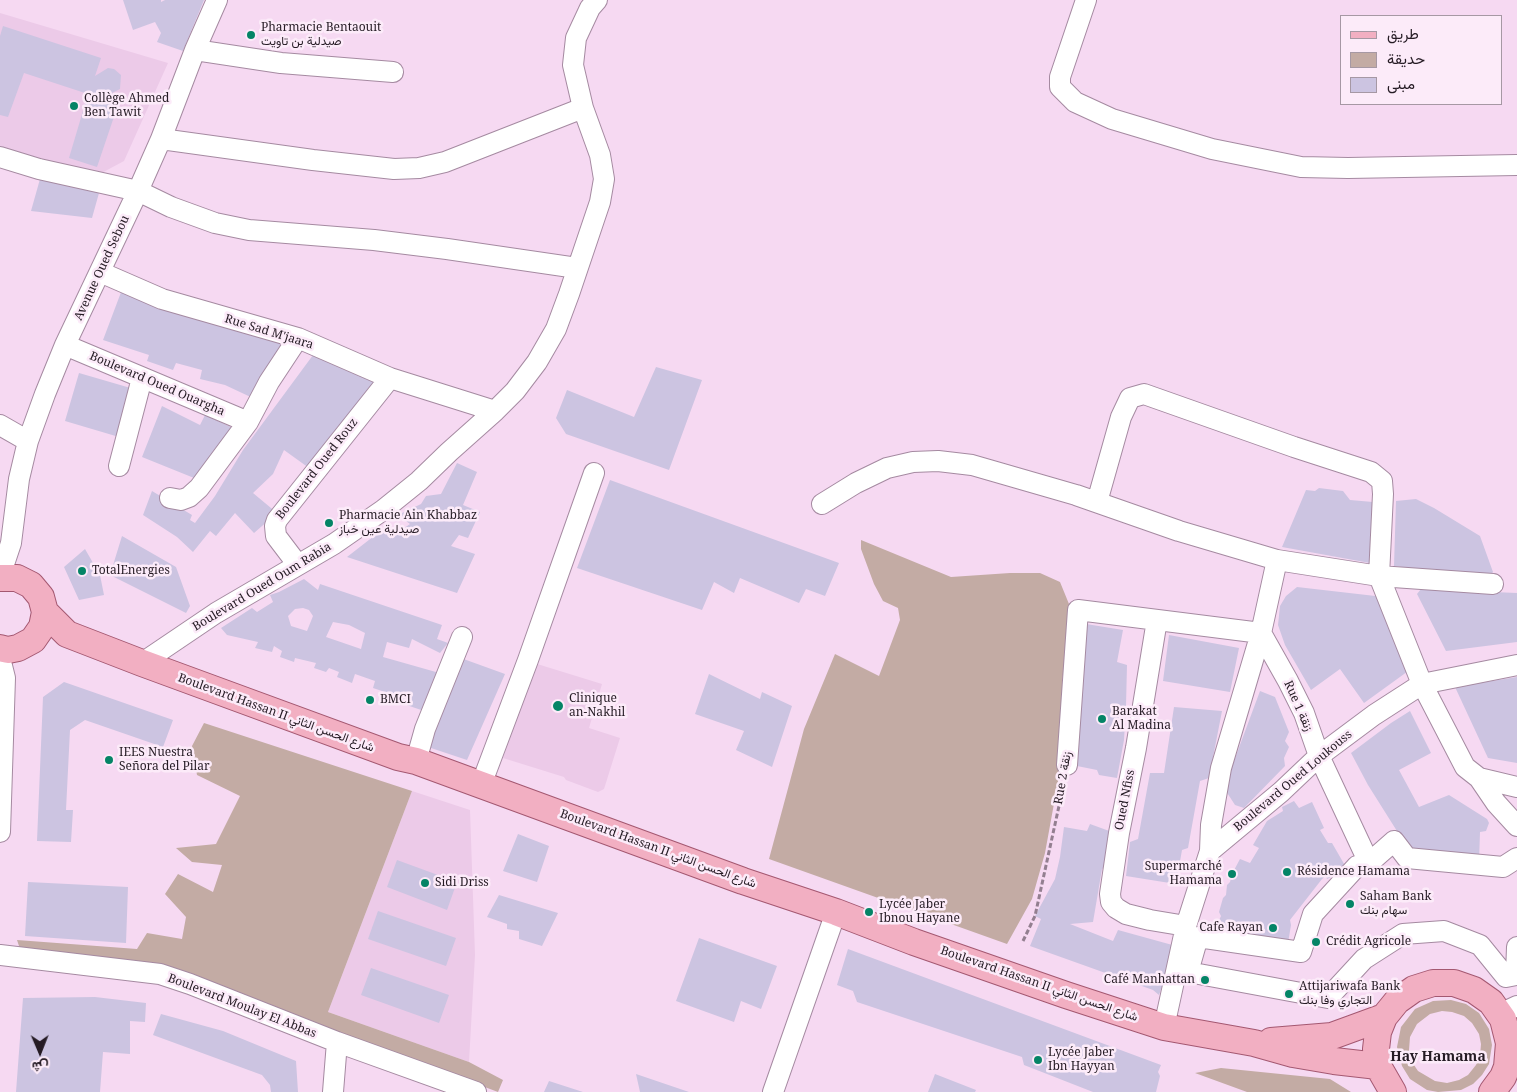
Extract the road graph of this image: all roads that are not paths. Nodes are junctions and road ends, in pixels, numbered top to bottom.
1 (217, 0) edge
2 (598, 0) edge
3 (1086, 0) edge
4 (195, 50) junction
5 (393, 72) dead end
6 (583, 108) junction
7 (161, 139) junction
8 (0, 157) edge
9 (1517, 165) edge
10 (138, 191) junction
11 (577, 268) junction
12 (100, 272) junction
13 (298, 338) junction
14 (65, 345) junction
15 (142, 378) junction
16 (390, 378) junction
17 (495, 411) junction
18 (248, 422) junction
19 (1, 424) edge
20 (28, 441) junction
21 (119, 466) dead end
22 (594, 473) dead end
23 (170, 498) dead end
24 (1097, 502) junction
25 (822, 504) dead end
26 (1277, 560) junction
27 (298, 565) junction
28 (1379, 576) junction
29 (6, 577) edge
30 (1492, 584) dead end
31 (45, 612) junction
32 (1157, 620) junction
33 (1261, 632) junction
34 (67, 634) junction
35 (462, 638) dead end
36 (13, 649) edge
37 (142, 663) junction
38 (1517, 665) edge
39 (1422, 684) junction
40 (1319, 756) junction
41 (416, 761) junction
42 (1067, 765) road end
43 (1479, 778) junction
44 (481, 785) junction
45 (1517, 787) edge
46 (1517, 826) edge
47 (0, 832) edge
48 (1210, 851) junction
49 (1517, 858) edge
50 (1369, 863) junction
51 (836, 912) junction
52 (1186, 926) junction
53 (1517, 947) edge
54 (0, 955) edge
55 (1517, 978) edge
56 (1505, 1012) edge
57 (1384, 1017) junction
58 (1164, 1027) junction
59 (337, 1042) junction
60 (1254, 1043) junction
61 (1378, 1066) junction
62 (1503, 1080) edge
63 (333, 1092) edge
64 (476, 1092) edge
65 (773, 1092) edge
66 (1393, 1092) edge

1 - 4 street, Avenue Oued Sebou
2 - 6 street, Boulevard Oued Oum Rabia
3 - 9 street
4 - 5 street
4 - 7 street, Avenue Oued Sebou
6 - 7 street
6 - 11 street, Boulevard Oued Oum Rabia
7 - 10 street, Avenue Oued Sebou
8 - 10 street
10 - 11 street
10 - 12 street, Avenue Oued Sebou
11 - 17 street, Boulevard Oued Oum Rabia
12 - 13 street, Rue Sad M'jaara
12 - 14 street, Avenue Oued Sebou
13 - 16 street, Rue Sad M'jaara
13 - 18 street
14 - 15 street, Boulevard Oued Ouargha
14 - 20 street, Avenue Oued Sebou
15 - 18 street, Boulevard Oued Ouargha
15 - 21 street
16 - 17 street, Rue Sad M'jaara
16 - 27 street, Boulevard Oued Rouz
17 - 27 street, Boulevard Oued Oum Rabia
18 - 23 street
19 - 20 street
20 - 29 street, Avenue Oued Sebou
22 - 44 street
24 - 25 street
24 - 26 street
24 - 28 street
26 - 28 street
26 - 33 street
27 - 37 street, Boulevard Oued Oum Rabia
28 - 30 street
28 - 39 street
29 - 31 main road
31 - 34 main road, Boulevard Hassan II شارع الحسن الثاني
31 - 36 main road
32 - 33 street
32 - 42 street, Rue 2 زنقة
32 - 52 street, Oued Nfiss
33 - 40 street, Rue 1 زنقة
33 - 48 street
34 - 36 main road
34 - 37 main road, Boulevard Hassan II شارع الحسن الثاني
35 - 41 street
36 - 47 street
37 - 41 main road, Boulevard Hassan II شارع الحسن الثاني
38 - 39 street, Boulevard Oued Loukouss
39 - 40 street, Boulevard Oued Loukouss
39 - 43 street
40 - 48 street, Boulevard Oued Loukouss
40 - 50 street, Rue 1 زنقة
41 - 44 main road, Boulevard Hassan II شارع الحسن الثاني
43 - 45 street
43 - 46 street
44 - 51 main road, Boulevard Hassan II شارع الحسن الثاني
48 - 52 street
49 - 50 street
50 - 53 street
51 - 58 main road, Boulevard Hassan II شارع الحسن الثاني
51 - 65 street
52 - 58 street
54 - 59 street, Boulevard Moulay El Abbas
55 - 56 street
56 - 57 main road
56 - 62 main road
57 - 60 main road, Boulevard Hassan II شارع الحسن الثاني
57 - 61 main road
58 - 60 main road, Boulevard Hassan II شارع الحسن الثاني
59 - 63 street
59 - 64 street, Boulevard Moulay El Abbas
60 - 61 main road, Boulevard Hassan II شارع الحسن الثاني
61 - 66 main road

